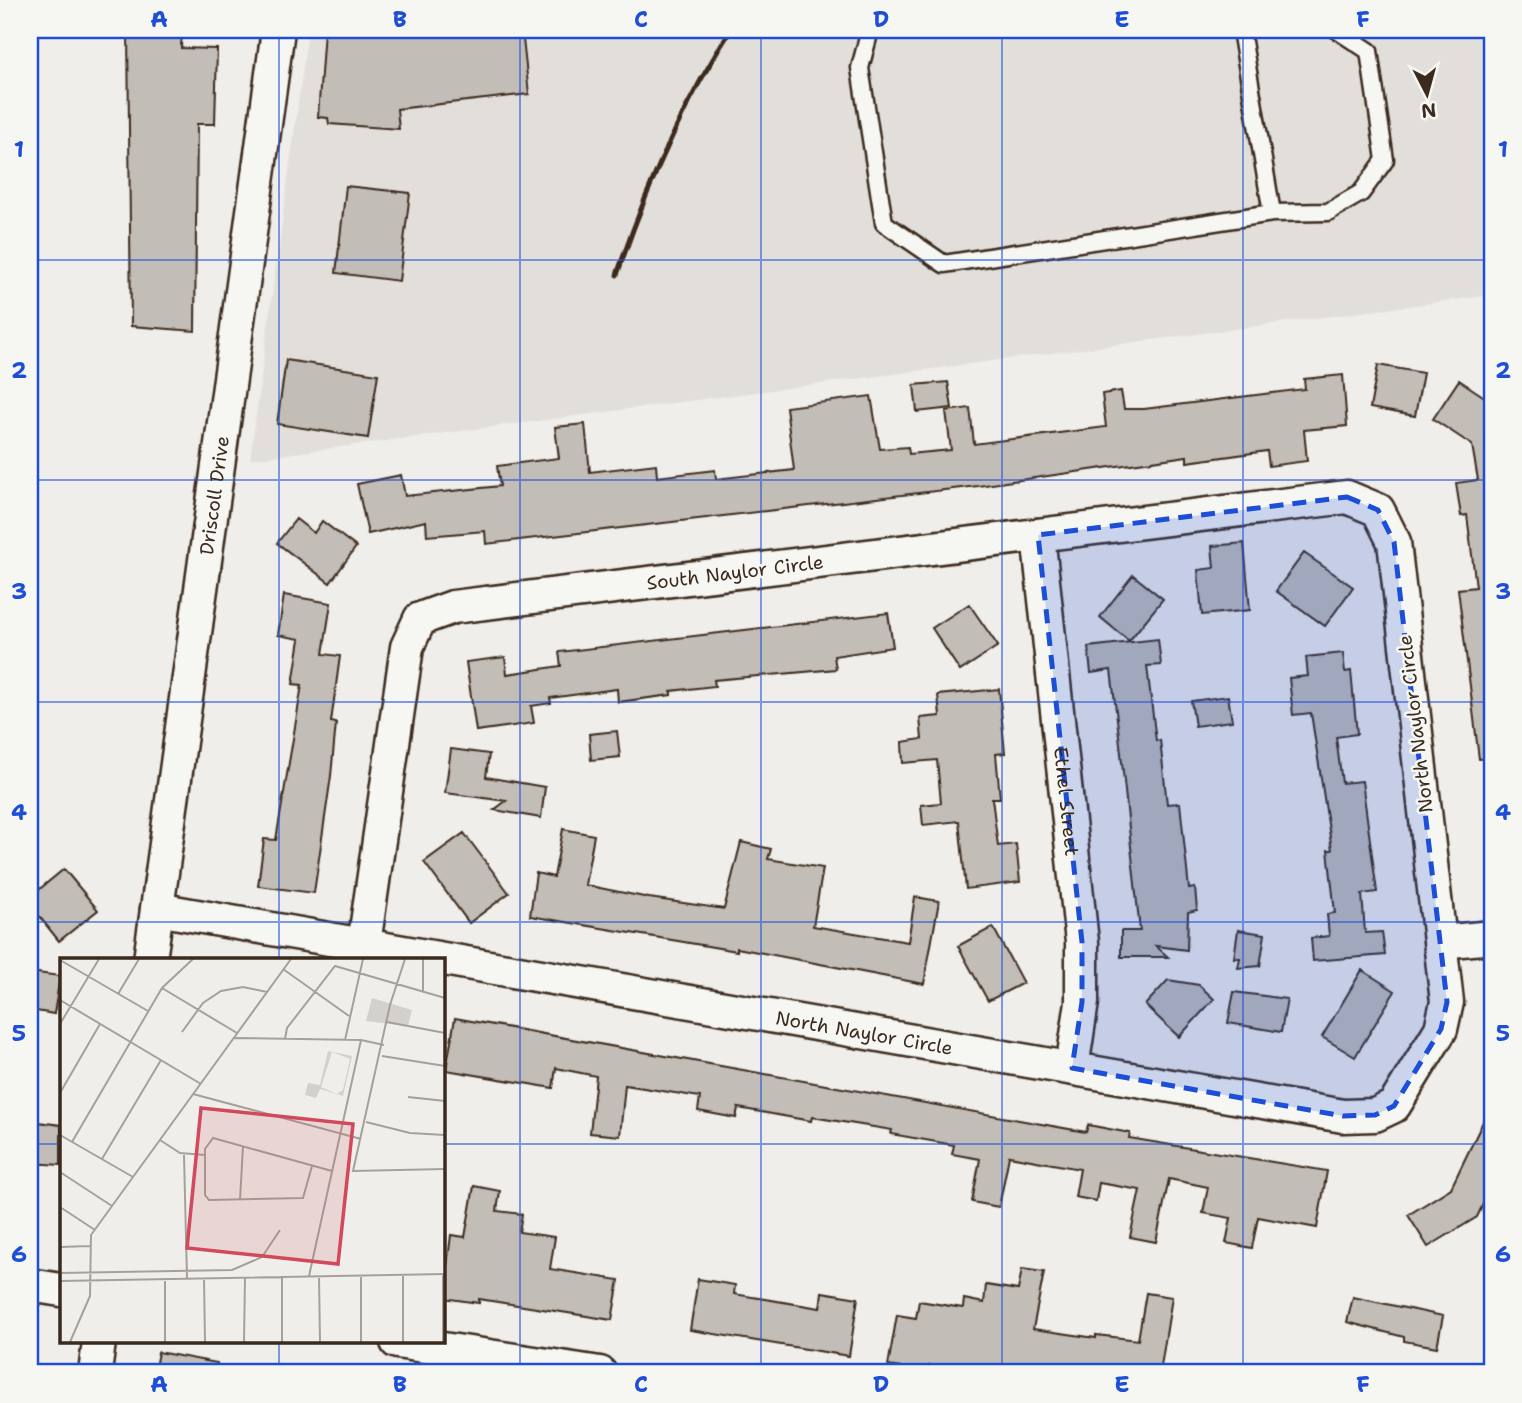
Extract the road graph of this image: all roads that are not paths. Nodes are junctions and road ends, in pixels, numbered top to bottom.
1 (278, 30) edge
2 (870, 30) edge
3 (1241, 30) edge
4 (1337, 30) edge
5 (1272, 213) junction
6 (1378, 509) joint
7 (1038, 535) junction
8 (157, 909) junction
9 (1492, 937) edge
10 (1441, 942) junction
11 (364, 944) junction
12 (150, 958) edge
13 (444, 958) edge
14 (444, 958) edge
15 (1072, 1068) junction
16 (30, 1285) edge
17 (60, 1290) edge
18 (99, 1344) edge
19 (410, 1344) edge
20 (94, 1373) edge
21 (600, 1373) edge

1 - 8 street, Driscoll Drive
2 - 5 lane
3 - 5 lane
4 - 5 lane
6 - 7 street, South Naylor Circle
6 - 10 street, North Naylor Circle
7 - 11 street, South Naylor Circle
7 - 15 street, Ethel Street
8 - 11 street, North Naylor Circle
8 - 12 street, Driscoll Drive
9 - 10 street
10 - 15 street, North Naylor Circle
11 - 14 street, North Naylor Circle
13 - 15 street, North Naylor Circle
16 - 17 street
18 - 20 street
19 - 21 street

